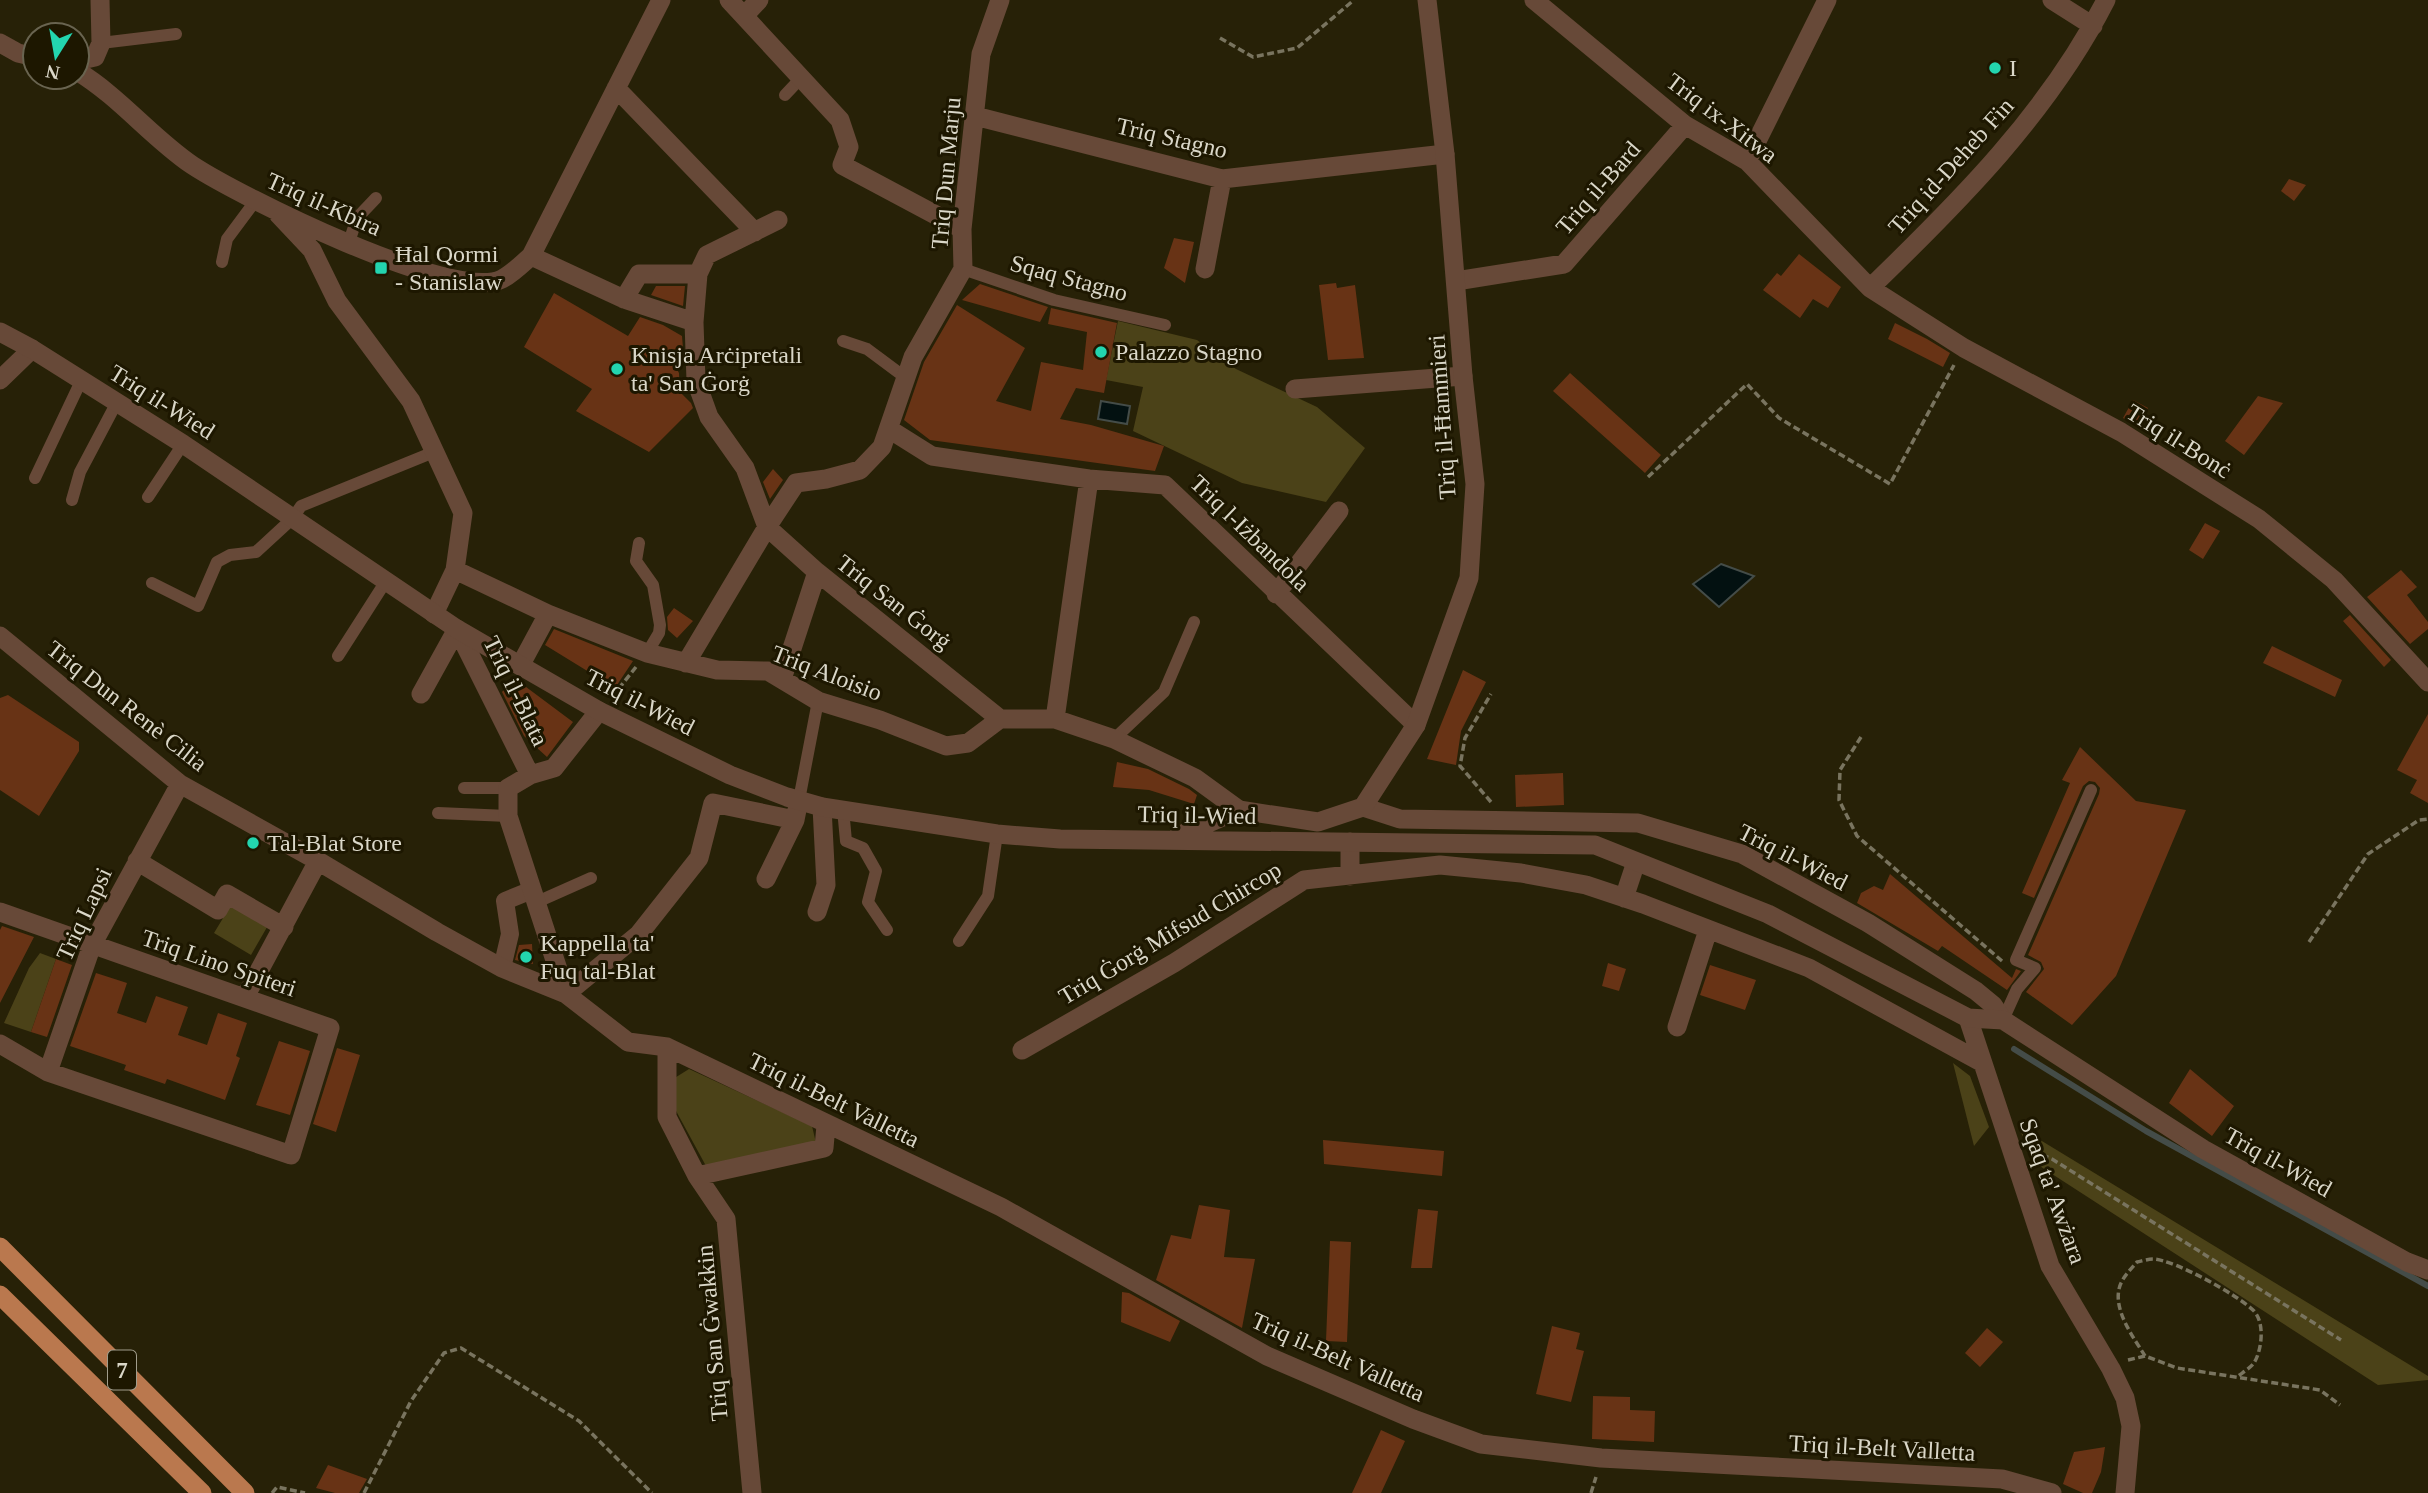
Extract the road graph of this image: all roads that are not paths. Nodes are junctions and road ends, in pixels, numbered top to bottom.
1 (100, 0) edge
2 (661, 0) edge
3 (729, 0) edge
4 (759, 0) edge
5 (1000, 0) edge
6 (1427, 0) edge
7 (1827, 0) edge
8 (2052, 0) edge
9 (2106, 0) edge
10 (1543, 2) edge
11 (744, 16) junction
12 (2092, 26) junction
13 (176, 34) dead end
14 (0, 43) edge
15 (101, 43) junction
16 (21, 54) edge
17 (91, 58) edge
18 (801, 78) junction
19 (91, 80) edge
20 (616, 88) junction
21 (785, 95) dead end
22 (975, 116) junction
23 (1685, 125) junction
24 (1445, 154) junction
25 (1747, 161) junction
26 (1222, 178) junction
27 (376, 198) dead end
28 (264, 204) junction
29 (778, 220) dead end
30 (962, 229) junction
31 (755, 232) junction
32 (349, 242) junction
33 (531, 256) junction
34 (222, 262) dead end
35 (963, 269) junction
36 (1205, 269) dead end
37 (698, 274) junction
38 (1456, 281) junction
39 (1870, 288) junction
40 (624, 299) junction
41 (694, 322) junction
42 (1165, 325) dead end
43 (0, 332) edge
44 (843, 341) dead end
45 (32, 349) junction
46 (1463, 376) junction
47 (906, 378) junction
48 (0, 380) edge
49 (81, 381) junction
50 (1295, 389) dead end
51 (117, 402) junction
52 (889, 429) junction
53 (183, 444) junction
54 (434, 452) junction
55 (35, 478) dead end
56 (1089, 480) junction
57 (148, 497) dead end
58 (72, 500) dead end
59 (1339, 511) dead end
60 (293, 517) junction
61 (766, 527) junction
62 (639, 544) dead end
63 (455, 570) junction
64 (817, 572) junction
65 (386, 581) junction
66 (152, 583) dead end
67 (1276, 594) junction
68 (434, 614) junction
69 (548, 614) junction
70 (1194, 622) dead end
71 (457, 629) junction
72 (2, 642) edge
73 (647, 653) junction
74 (338, 656) dead end
75 (686, 663) junction
76 (520, 666) junction
77 (782, 679) junction
78 (2428, 682) edge
79 (421, 694) dead end
80 (818, 701) junction
81 (598, 711) junction
82 (1000, 719) junction
83 (1055, 719) junction
84 (1416, 725) junction
85 (1114, 739) junction
86 (530, 775) junction
87 (180, 784) junction
88 (464, 788) dead end
89 (508, 788) junction
90 (2091, 790) dead end
91 (822, 807) junction
92 (1363, 807) junction
93 (843, 809) junction
94 (797, 810) junction
95 (1239, 810) junction
96 (438, 813) dead end
97 (508, 816) junction
98 (997, 834) junction
99 (1170, 839) junction
100 (1350, 842) junction
101 (137, 861) junction
102 (318, 861) junction
103 (1636, 862) junction
104 (1350, 876) junction
105 (592, 878) dead end
106 (766, 879) dead end
107 (534, 896) junction
108 (1624, 898) junction
109 (0, 912) edge
110 (817, 912) dead end
111 (284, 927) junction
112 (887, 930) dead end
113 (1709, 930) junction
114 (959, 941) dead end
115 (92, 945) junction
116 (502, 968) junction
117 (566, 994) junction
118 (245, 997) junction
119 (1968, 1018) junction
120 (2003, 1020) junction
121 (1676, 1027) dead end
122 (0, 1044) edge
123 (667, 1047) junction
124 (1023, 1050) dead end
125 (1982, 1062) junction
126 (48, 1072) junction
127 (826, 1125) junction
128 (697, 1176) junction
129 (0, 1247) edge
130 (2428, 1270) edge
131 (0, 1295) edge
132 (202, 1493) edge
133 (245, 1493) edge
134 (752, 1493) edge
135 (2052, 1493) edge
136 (2125, 1493) edge

1 - 15 street
2 - 20 street
3 - 11 street
4 - 11 street
5 - 22 street, Triq Dun Marju
6 - 24 street, Triq il-Ħammieri
7 - 25 street
8 - 12 street
9 - 12 street, Triq id-Deheb Fin
10 - 23 street, Triq ix-Xitwa
11 - 18 street
12 - 39 street, Triq id-Deheb Fin
13 - 15 lane
14 - 16 street
15 - 17 street
18 - 21 lane
18 - 30 street
19 - 28 street, Triq il-Kbira
20 - 31 street
20 - 33 street
22 - 26 street, Triq Stagno
22 - 30 street, Triq Dun Marju
23 - 25 street, Triq ix-Xitwa
23 - 38 street, Triq il-Bard
24 - 26 street, Triq Stagno
24 - 38 street, Triq il-Ħammieri
25 - 39 street, Triq ix-Xitwa
26 - 36 street
27 - 32 lane
28 - 32 street, Triq il-Kbira
28 - 34 lane
28 - 54 street
29 - 31 street
30 - 35 street, Triq Dun Marju
31 - 37 street
32 - 33 street, Triq il-Kbira
33 - 40 street
35 - 42 lane, Sqaq Stagno
35 - 47 street, Triq Dun Marju
37 - 40 street
37 - 41 street, Triq San Ġorġ
38 - 46 street, Triq il-Ħammieri
39 - 78 street, Triq il-Bonċ
40 - 41 street
41 - 61 street, Triq San Ġorġ
43 - 45 street, Triq il-Wied
44 - 47 lane
45 - 48 street
45 - 49 street, Triq il-Wied
46 - 50 street
46 - 84 street, Triq il-Ħammieri
47 - 52 street, Triq Dun Marju
49 - 51 street, Triq il-Wied
49 - 55 lane
51 - 53 street, Triq il-Wied
51 - 58 lane
52 - 56 street, Triq l-Iżbandola
52 - 61 street, Triq Dun Marju
53 - 57 lane
53 - 60 street, Triq il-Wied
54 - 60 lane
54 - 63 street
56 - 67 street, Triq l-Iżbandola
56 - 83 street
59 - 67 street
60 - 65 street, Triq il-Wied
60 - 66 lane
61 - 64 street, Triq San Ġorġ
61 - 75 street, Triq Dun Marju
62 - 73 lane
63 - 68 street
63 - 69 street, Triq Aloisio
64 - 77 street
64 - 82 street, Triq San Ġorġ
65 - 68 street, Triq il-Wied
65 - 74 lane
67 - 84 street, Triq l-Iżbandola
68 - 71 street, Triq il-Wied
69 - 73 street, Triq Aloisio
69 - 76 street
70 - 85 lane
71 - 76 street, Triq il-Wied
71 - 79 street
71 - 86 street, Triq il-Blata
72 - 87 street, Triq Dun Renè Cilia
73 - 75 street, Triq Aloisio
75 - 77 street, Triq Aloisio
76 - 81 street, Triq il-Wied
77 - 80 street, Triq Aloisio
80 - 82 street, Triq Aloisio
80 - 94 lane
81 - 86 street, Triq il-Blata
81 - 94 street, Triq il-Wied
82 - 83 street
83 - 85 street
84 - 92 street, Triq il-Ħammieri
85 - 95 street
86 - 89 street, Triq il-Blata
87 - 101 street, Triq Lapsi
87 - 102 street, Triq Dun Renè Cilia
88 - 89 lane
89 - 97 street
90 - 120 lane
91 - 93 street, Triq il-Wied
91 - 94 street, Triq il-Wied
91 - 110 street
92 - 95 street
92 - 120 street, Triq il-Wied
93 - 98 street, Triq il-Wied
93 - 112 lane
94 - 106 street
94 - 117 street
95 - 99 street
96 - 97 lane
97 - 107 street
98 - 99 street, Triq il-Wied
98 - 114 lane
99 - 100 street, Triq il-Wied
100 - 103 street, Triq il-Wied
100 - 104 street
101 - 111 street
101 - 115 street, Triq Lapsi
102 - 111 street
102 - 116 street, Triq Dun Renè Cilia
103 - 108 street
103 - 119 street, Triq il-Wied
104 - 108 street
104 - 124 street, Triq Ġorġ Mifsud Chircop
105 - 107 lane
107 - 116 street
107 - 117 street
108 - 113 street
109 - 115 street, Triq Lino Spiteri
111 - 118 street
113 - 121 street
113 - 125 street
115 - 118 street, Triq Lino Spiteri
115 - 126 street, Triq Lapsi
116 - 117 street, Triq Dun Renè Cilia
117 - 123 street, Triq Dun Renè Cilia
118 - 126 street, Triq Lino Spiteri
119 - 120 street, Triq il-Wied
119 - 125 street, Sqaq ta' Awżara
120 - 130 street, Triq il-Wied
122 - 126 street
123 - 127 street, Triq il-Belt Valletta
123 - 128 street, Triq San Ġwakkin
125 - 136 street, Sqaq ta' Awżara
127 - 128 street
127 - 135 street, Triq il-Belt Valletta
128 - 134 street, Triq San Ġwakkin
129 - 133 highway, 7
131 - 132 highway, 7

